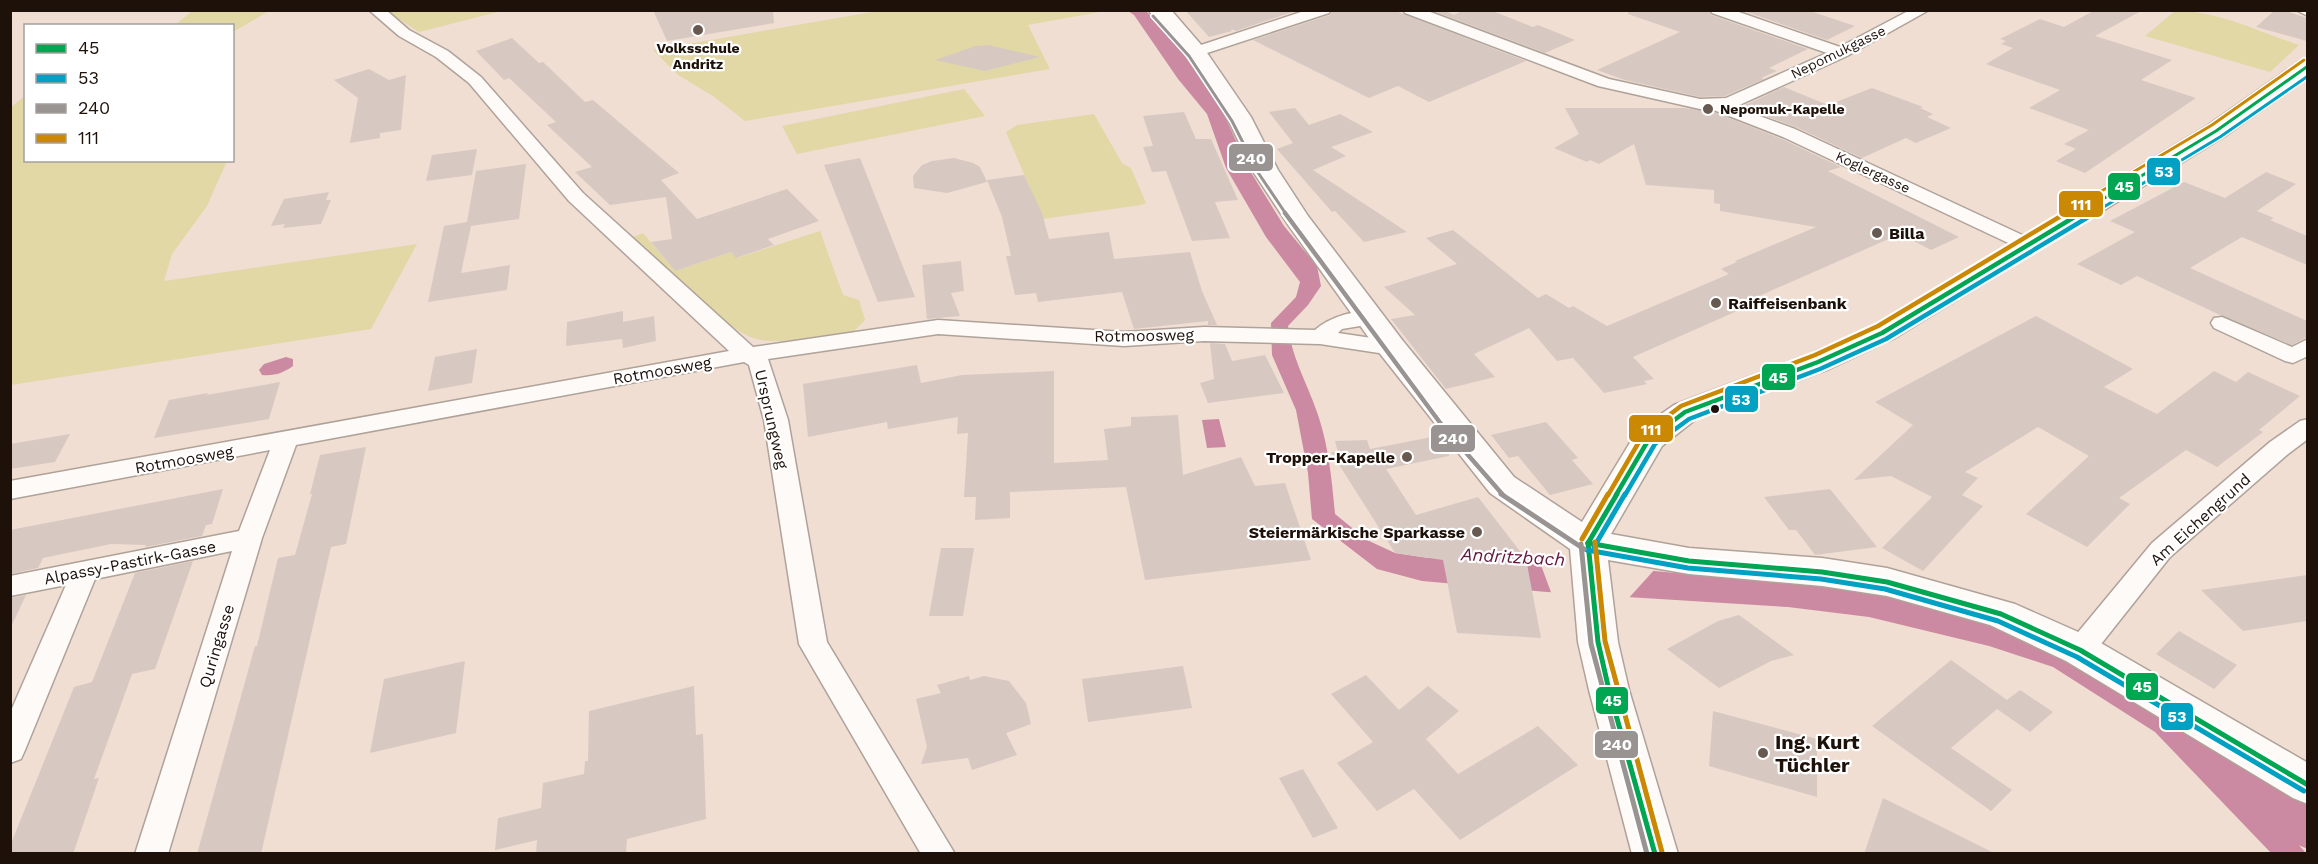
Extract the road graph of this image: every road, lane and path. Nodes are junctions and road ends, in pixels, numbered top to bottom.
1 (376, 10) edge
2 (1158, 10) edge
3 (1324, 10) edge
4 (1410, 10) edge
5 (1717, 10) edge
6 (1922, 10) edge
7 (2302, 10) edge
8 (2307, 12) edge
9 (1195, 52) junction
10 (1840, 53) junction
11 (2307, 66) edge
12 (1753, 92) joint
13 (1718, 106) junction
14 (2026, 244) junction
15 (1371, 318) junction
16 (2222, 323) dead end
17 (1320, 337) junction
18 (2307, 346) edge
19 (1392, 348) junction
20 (750, 354) junction
21 (2307, 427) edge
22 (286, 440) junction
23 (10, 490) edge
24 (249, 538) junction
25 (1590, 567) junction
26 (85, 571) junction
27 (10, 586) edge
28 (2080, 650) junction
29 (10, 750) edge
30 (2307, 785) edge
31 (151, 854) edge
32 (939, 854) edge
33 (1655, 854) edge

1 - 20 street, Ursprungweg
2 - 9 main road
3 - 9 street
4 - 13 street, Koglergasse
5 - 10 street
6 - 10 street, Nepomukgasse
7 - 8 street
9 - 15 main road
10 - 12 street, Nepomukgasse
11 - 14 main road
12 - 13 street, Koglergasse
13 - 14 street, Koglergasse
14 - 25 main road
15 - 17 street
15 - 19 main road
16 - 18 street
17 - 19 street, Rotmoosweg
17 - 20 street, Rotmoosweg
19 - 25 main road
20 - 22 street, Rotmoosweg
20 - 32 street, Ursprungweg
21 - 28 street, Am Eichengrund
22 - 23 street, Rotmoosweg
22 - 24 street, Quringasse
24 - 26 street, Alpassy-Pastirk-Gasse
24 - 31 street, Quringasse
25 - 28 main road
25 - 33 main road
26 - 27 street, Alpassy-Pastirk-Gasse
26 - 29 street
28 - 30 main road

